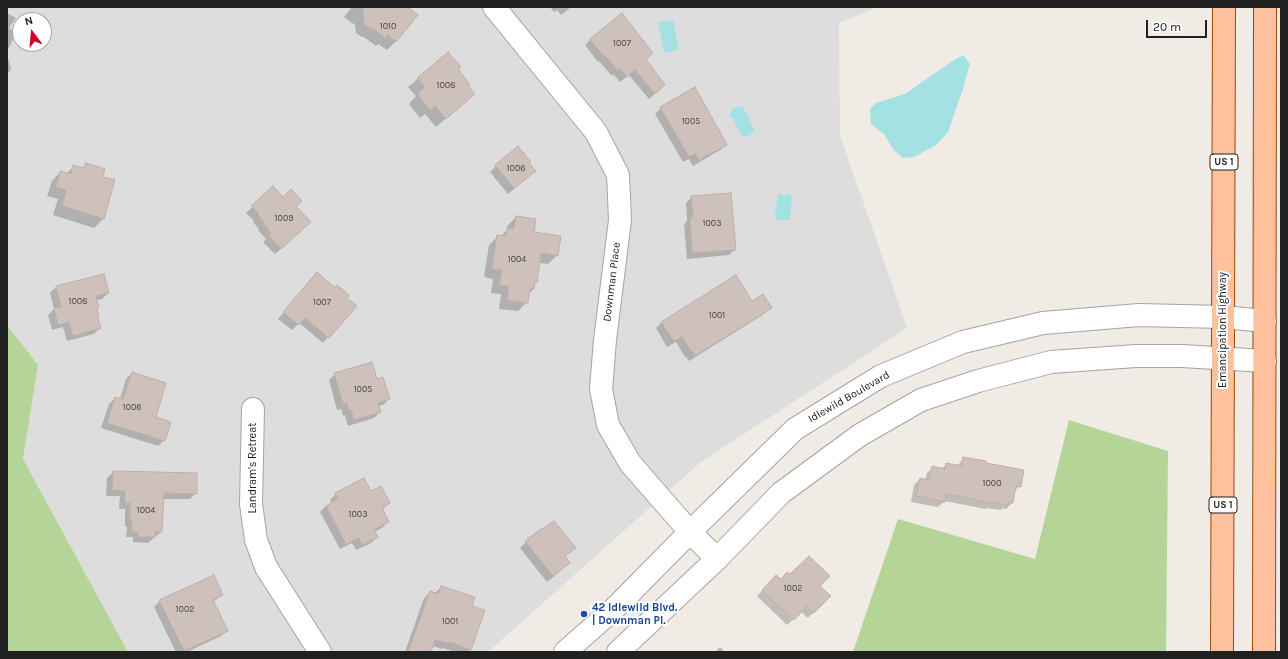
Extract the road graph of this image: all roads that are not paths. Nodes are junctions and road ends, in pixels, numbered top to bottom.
1 (494, 7) edge
2 (1224, 7) edge
3 (1265, 7) edge
4 (1223, 317) junction
5 (1265, 321) junction
6 (1223, 358) junction
7 (1264, 361) junction
8 (253, 409) dead end
9 (690, 532) junction
10 (717, 559) junction
11 (320, 652) edge
12 (565, 652) edge
13 (618, 652) edge
14 (1222, 652) edge
15 (1264, 652) edge

1 - 9 street, Downman Place
2 - 4 main road, Emancipation Highway / US 1
3 - 5 main road
4 - 5 street, Idlewild Boulevard
4 - 6 main road, Emancipation Highway / US 1
4 - 9 street, Idlewild Boulevard
5 - 7 main road
6 - 7 street
6 - 10 street
6 - 14 main road, Emancipation Highway / US 1
7 - 15 main road
8 - 11 street, Landram's Retreat
9 - 10 street, Downman Place
9 - 12 street, Idlewild Boulevard
10 - 13 street

